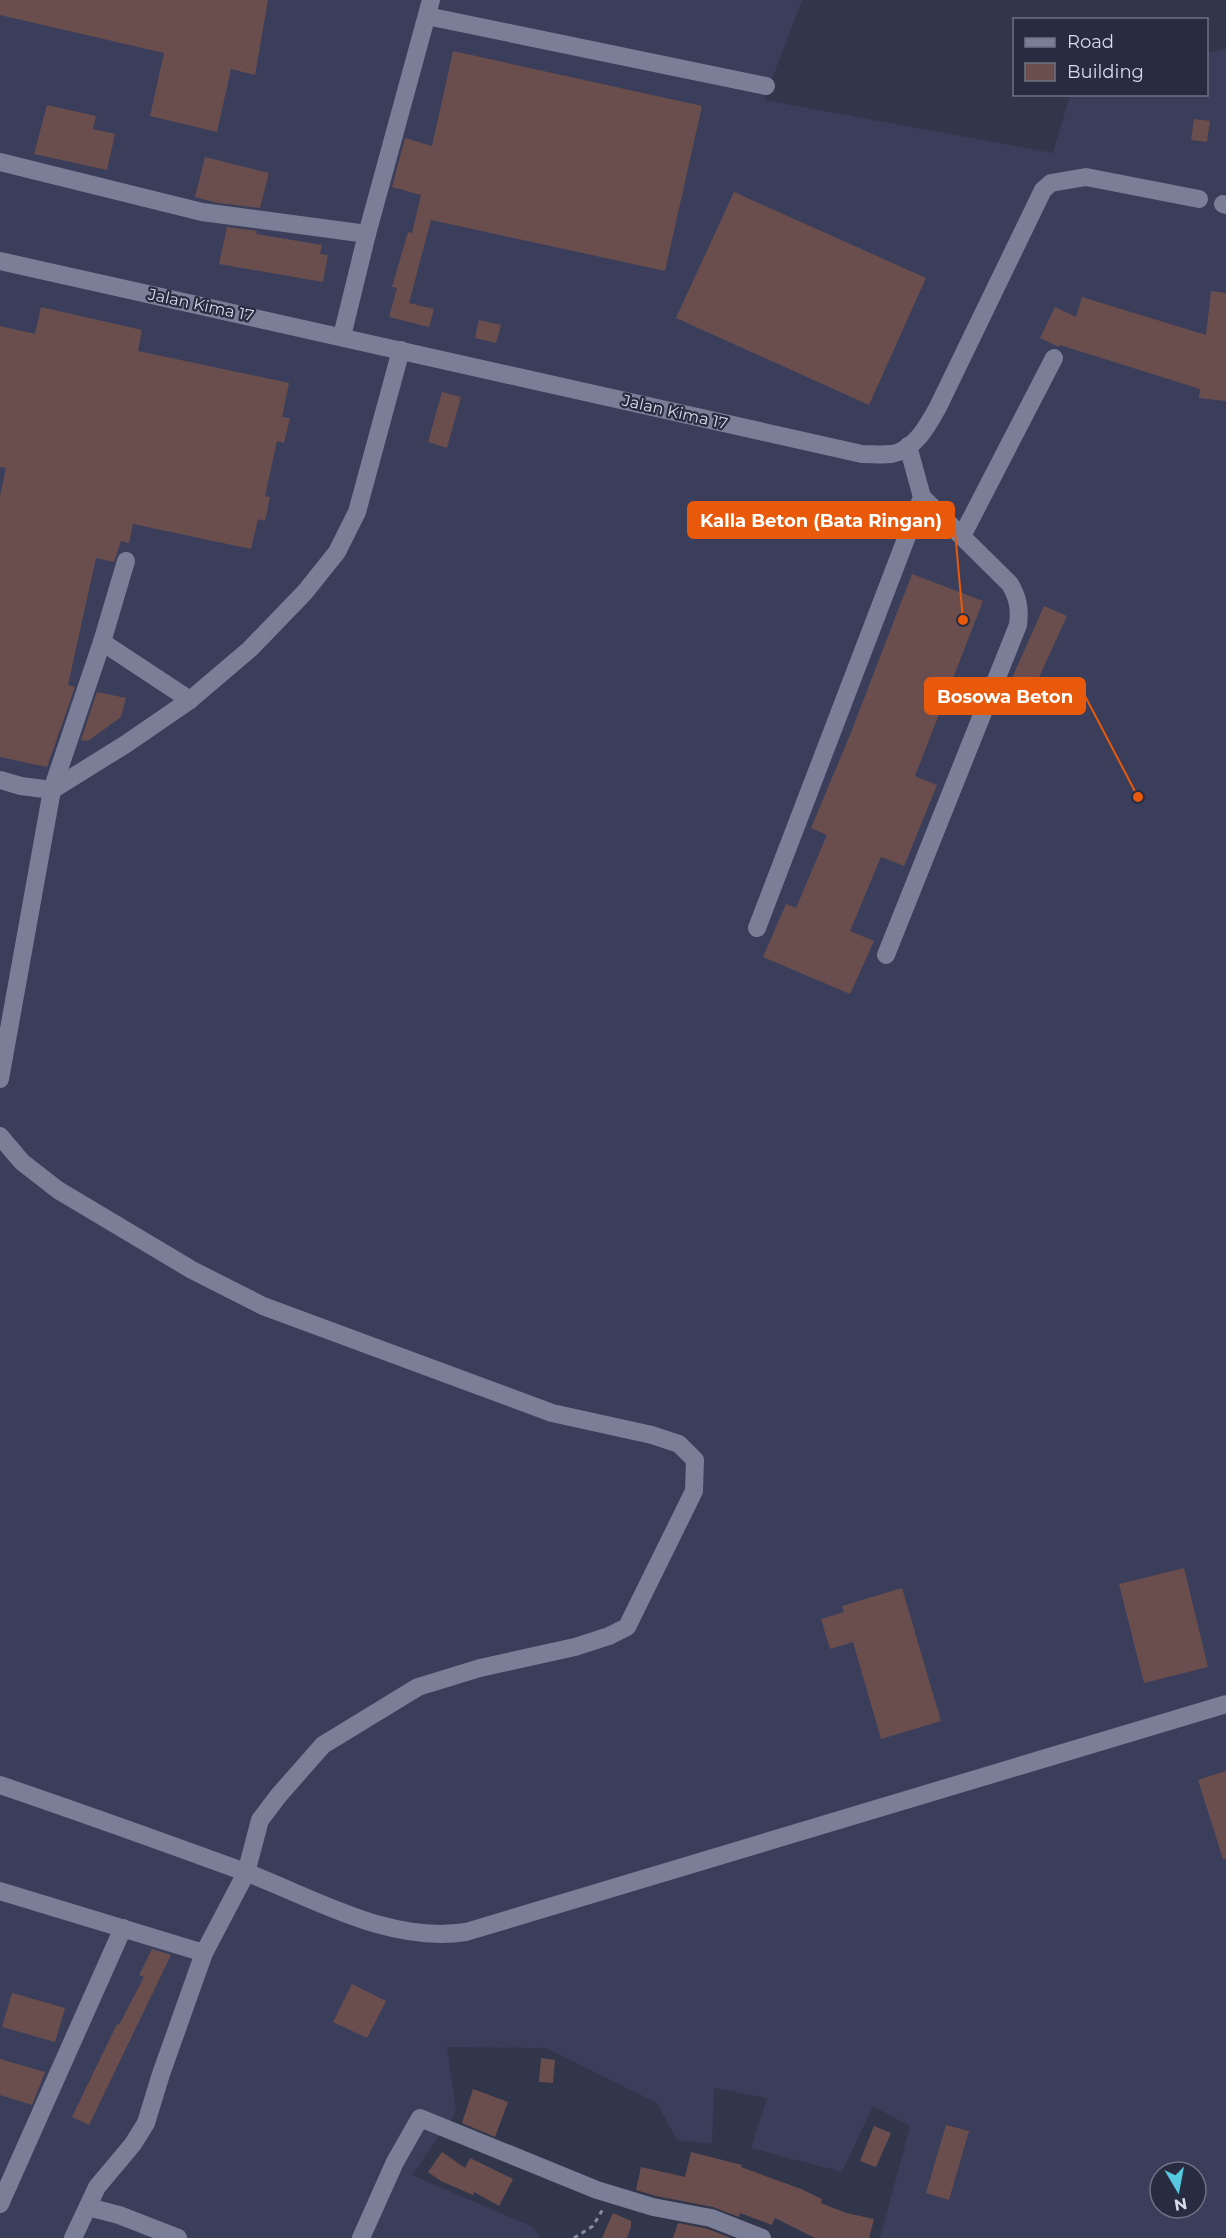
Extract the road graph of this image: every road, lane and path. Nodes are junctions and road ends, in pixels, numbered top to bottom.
1 (429, 8) edge
2 (766, 86) dead end
3 (0, 162) edge
4 (1199, 199) dead end
5 (367, 234) junction
6 (0, 261) edge
7 (342, 336) junction
8 (401, 350) junction
9 (1054, 358) dead end
10 (908, 446) junction
11 (922, 497) junction
12 (962, 536) junction
13 (126, 561) dead end
14 (102, 642) junction
15 (190, 700) junction
16 (0, 780) edge
17 (52, 790) junction
18 (758, 928) dead end
19 (886, 955) dead end
20 (0, 1079) edge
21 (0, 1136) edge
22 (1226, 1704) edge
23 (0, 1785) edge
24 (246, 1873) junction
25 (0, 1891) edge
26 (123, 1928) junction
27 (204, 1953) junction
28 (609, 2193) junction
29 (0, 2204) edge
30 (88, 2207) junction
31 (73, 2238) edge
32 (178, 2238) edge
33 (361, 2238) edge
34 (574, 2238) edge
35 (762, 2238) edge

1 - 2 street
1 - 5 street
3 - 5 street
4 - 10 street
5 - 7 street
6 - 7 street, Jalan Kima 17
7 - 8 street, Jalan Kima 17
8 - 10 street, Jalan Kima 17
8 - 15 street
9 - 12 street
10 - 11 street
11 - 12 street
11 - 18 street
12 - 19 street
13 - 14 street
14 - 15 street
14 - 17 street
15 - 17 street
16 - 17 street
17 - 20 street
21 - 24 street
22 - 24 street
23 - 24 street
24 - 27 street
25 - 26 street
26 - 27 street
26 - 29 street
27 - 30 street
28 - 33 street
28 - 34 path
28 - 35 street
30 - 31 street
30 - 32 street

